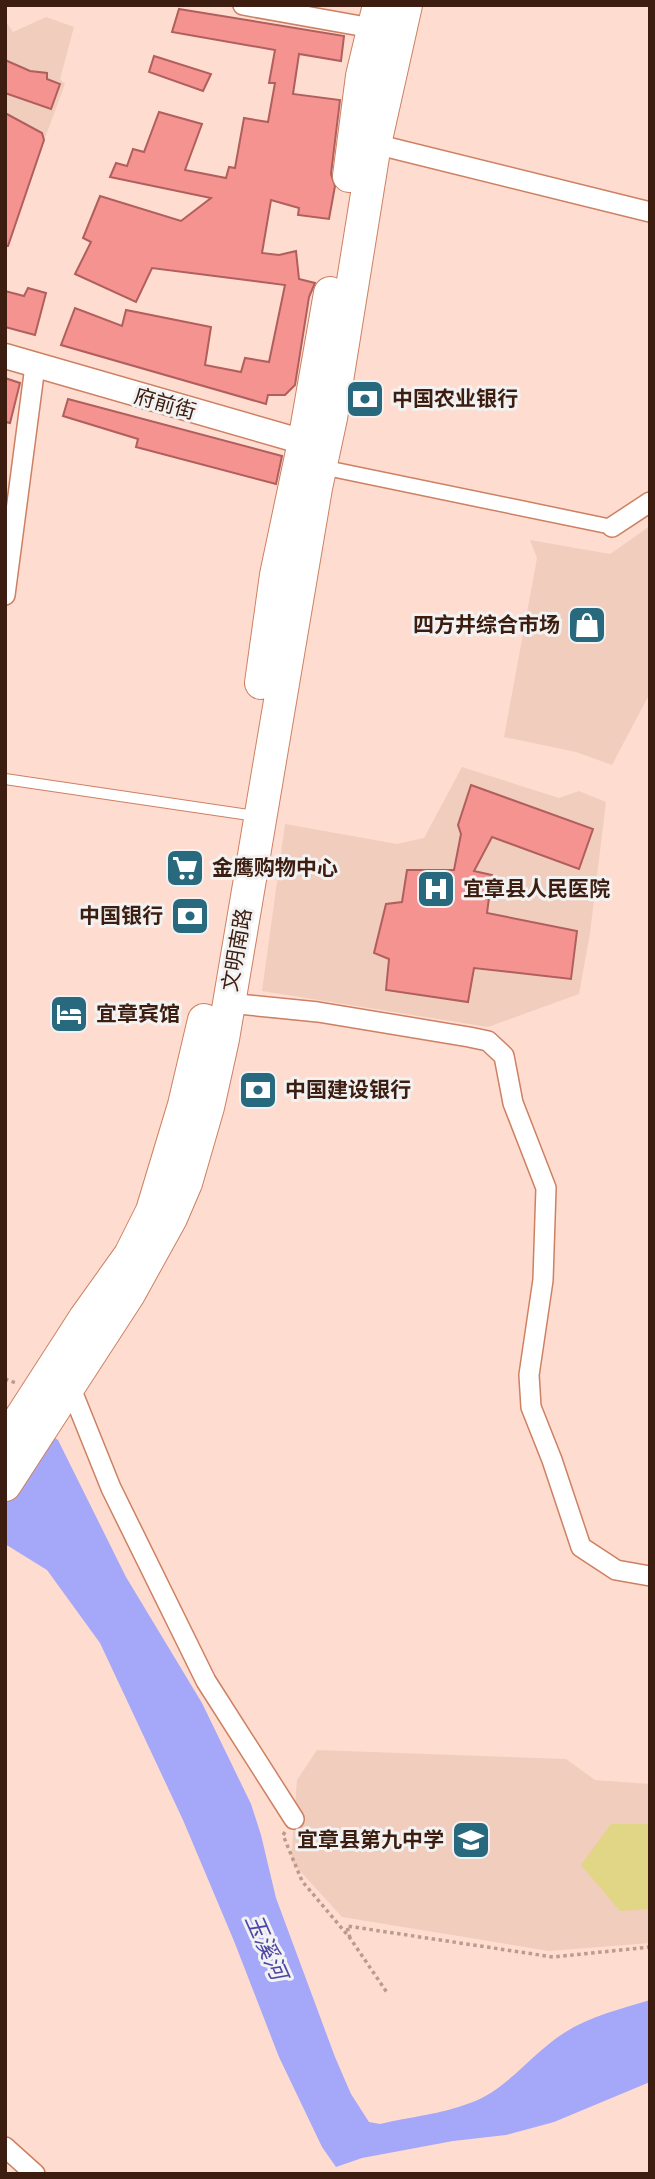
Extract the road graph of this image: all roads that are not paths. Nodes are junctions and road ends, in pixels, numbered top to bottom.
1 (243, 5) edge
2 (389, 18) edge
3 (375, 144) junction
4 (650, 212) edge
5 (5, 356) edge
6 (35, 366) junction
7 (322, 453) junction
8 (650, 502) edge
9 (612, 527) joint
10 (5, 595) edge
11 (5, 779) edge
12 (249, 815) junction
13 (229, 1003) junction
14 (70, 1386) junction
15 (37, 1415) junction
16 (5, 1442) edge
17 (5, 1485) edge
18 (650, 1576) edge
19 (294, 1819) road end
20 (5, 2147) edge
21 (35, 2174) edge

1 - 2 street
2 - 3 main road
2 - 7 main road
3 - 4 street
3 - 7 main road
5 - 6 street, 府前街
6 - 7 street, 府前街
6 - 10 street
7 - 9 street
7 - 12 main road, 文明南路
8 - 9 street
11 - 12 lane
12 - 13 main road, 文明南路
12 - 15 main road
13 - 14 main road, 文明南路
13 - 18 street
14 - 15 main road, 文明南路
14 - 19 street
15 - 16 main road
15 - 17 main road
20 - 21 street

